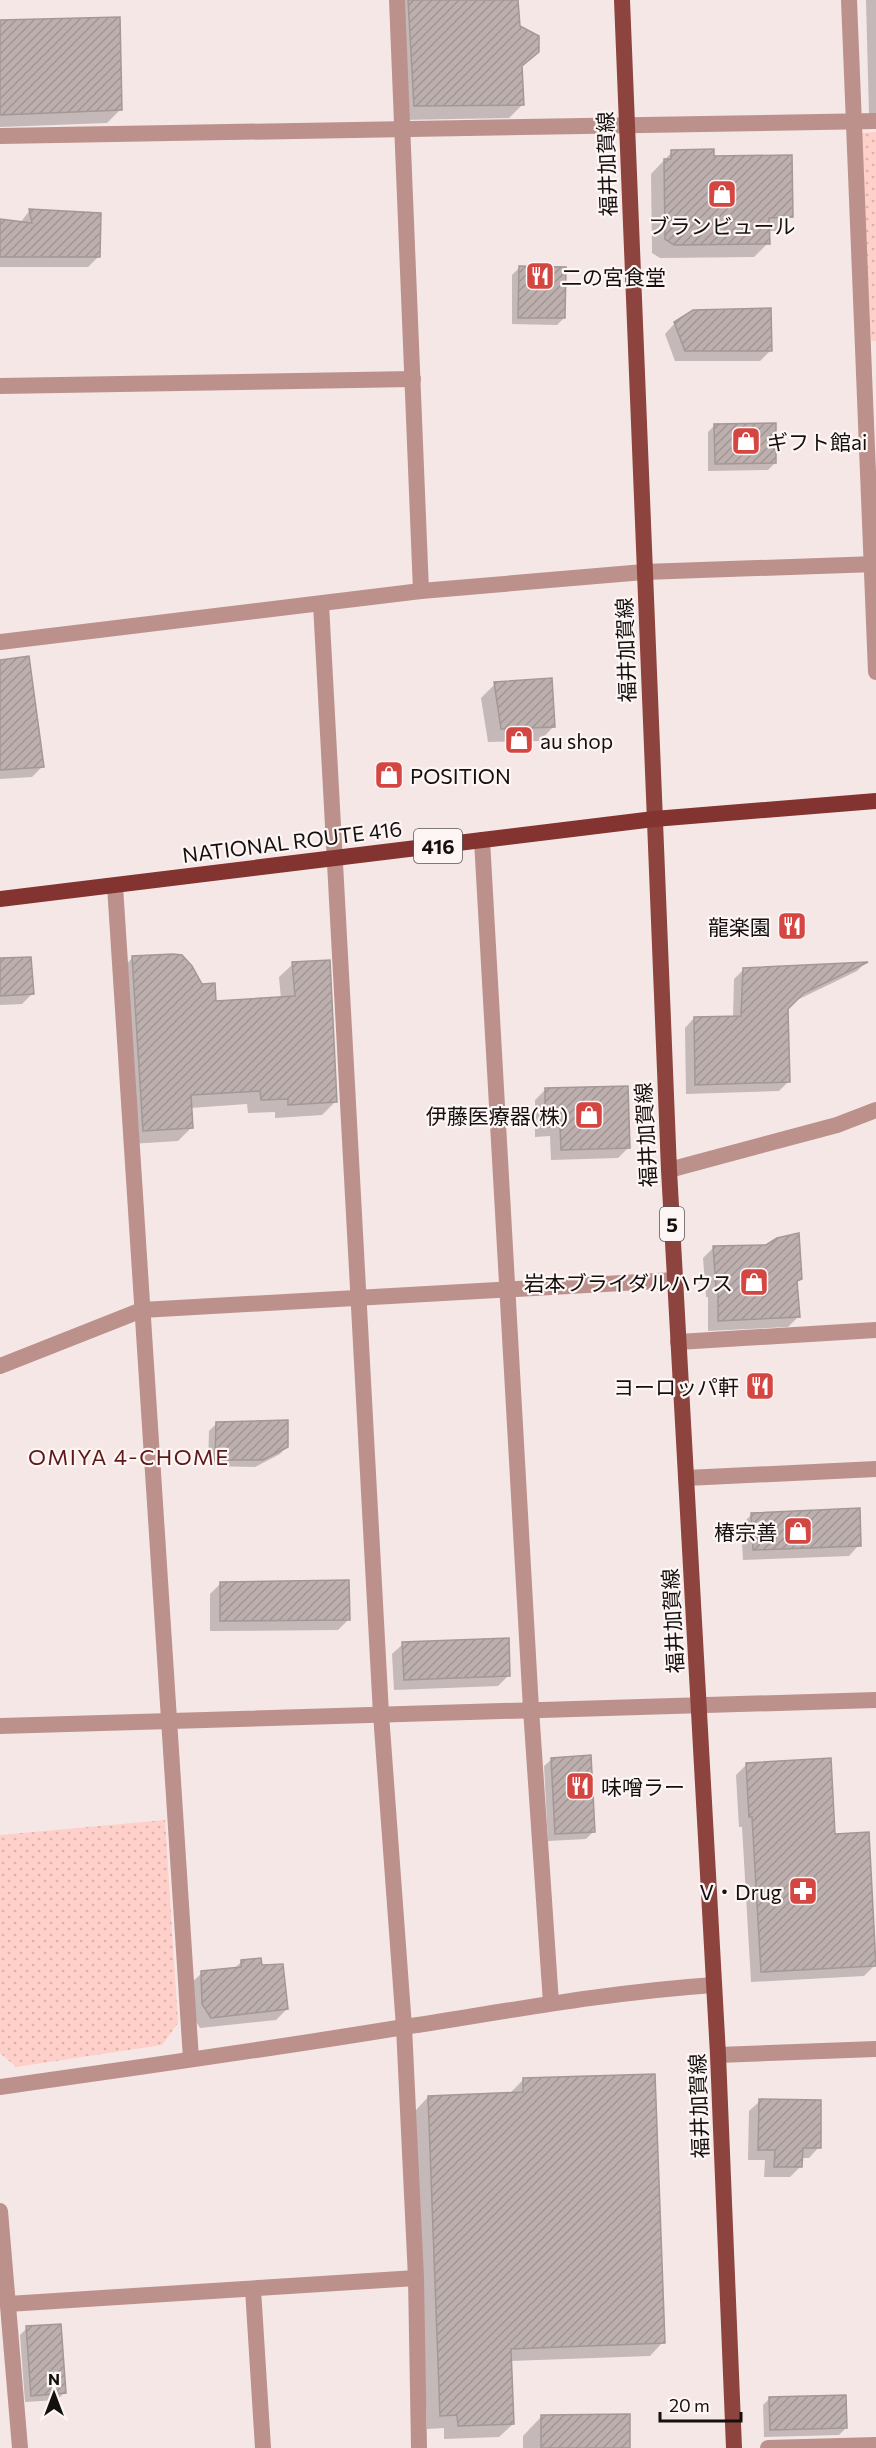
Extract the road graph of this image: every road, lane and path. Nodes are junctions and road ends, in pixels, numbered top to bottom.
1 (397, 0) edge
2 (622, 0) edge
3 (849, 0) edge
4 (854, 121) junction
5 (876, 121) edge
6 (627, 125) junction
7 (401, 130) junction
8 (0, 136) edge
9 (870, 352) edge
10 (414, 378) junction
11 (0, 386) edge
12 (874, 564) edge
13 (644, 572) junction
14 (421, 591) junction
15 (321, 604) junction
16 (0, 642) edge
17 (876, 672) edge
18 (876, 801) edge
19 (654, 819) junction
20 (482, 840) junction
21 (337, 859) junction
22 (115, 886) junction
23 (0, 899) edge
24 (876, 1110) edge
25 (669, 1170) junction
26 (675, 1280) junction
27 (507, 1289) junction
28 (360, 1298) junction
29 (142, 1310) junction
30 (876, 1330) edge
31 (678, 1342) junction
32 (0, 1366) edge
33 (876, 1469) edge
34 (686, 1478) junction
35 (876, 1700) edge
36 (699, 1706) junction
37 (531, 1709) junction
38 (381, 1714) junction
39 (169, 1720) junction
40 (0, 1726) edge
41 (714, 1985) junction
42 (551, 2003) junction
43 (404, 2027) junction
44 (876, 2049) edge
45 (718, 2055) junction
46 (191, 2059) junction
47 (0, 2087) edge
48 (0, 2211) edge
49 (416, 2278) junction
50 (253, 2289) junction
51 (8, 2304) junction
52 (876, 2445) edge
53 (20, 2448) edge
54 (263, 2448) edge
55 (419, 2448) edge
56 (735, 2448) edge
57 (768, 2448) edge

1 - 7 street
2 - 6 main road, 福井加賀線 / 5
3 - 4 street
4 - 5 street
4 - 6 street
4 - 9 street
6 - 7 street
6 - 13 main road, 福井加賀線 / 5
7 - 8 street
7 - 10 street
9 - 12 street
10 - 11 street
10 - 14 street
12 - 13 street
12 - 17 street
13 - 14 street
13 - 19 main road, 福井加賀線 / 5
14 - 15 street
15 - 16 street
15 - 21 street
18 - 19 highway, NATIONAL ROUTE 416 / 416
19 - 20 highway, NATIONAL ROUTE 416 / 416
19 - 25 main road, 福井加賀線 / 5
20 - 21 highway, NATIONAL ROUTE 416 / 416
20 - 27 street
21 - 22 highway, NATIONAL ROUTE 416 / 416
21 - 28 street
22 - 23 highway, NATIONAL ROUTE 416 / 416
22 - 29 street
24 - 25 street
25 - 26 main road, 福井加賀線 / 5
26 - 27 street
26 - 31 main road, 福井加賀線 / 5
27 - 28 street
27 - 37 street
28 - 29 street
28 - 38 street
29 - 32 street
29 - 39 street
30 - 31 street
31 - 34 main road, 福井加賀線 / 5
33 - 34 street
34 - 36 main road, 福井加賀線 / 5
35 - 36 street
36 - 37 street
36 - 41 main road, 福井加賀線 / 5
37 - 38 street
37 - 42 street
38 - 39 street
38 - 43 street
39 - 40 street
39 - 46 street
41 - 42 street
41 - 45 main road, 福井加賀線 / 5
42 - 43 street
43 - 46 street
43 - 49 street
44 - 45 street
45 - 56 main road, 福井加賀線 / 5
46 - 47 street
48 - 51 street
49 - 50 street
49 - 55 street
50 - 51 street
50 - 54 street
51 - 53 street
52 - 57 street

